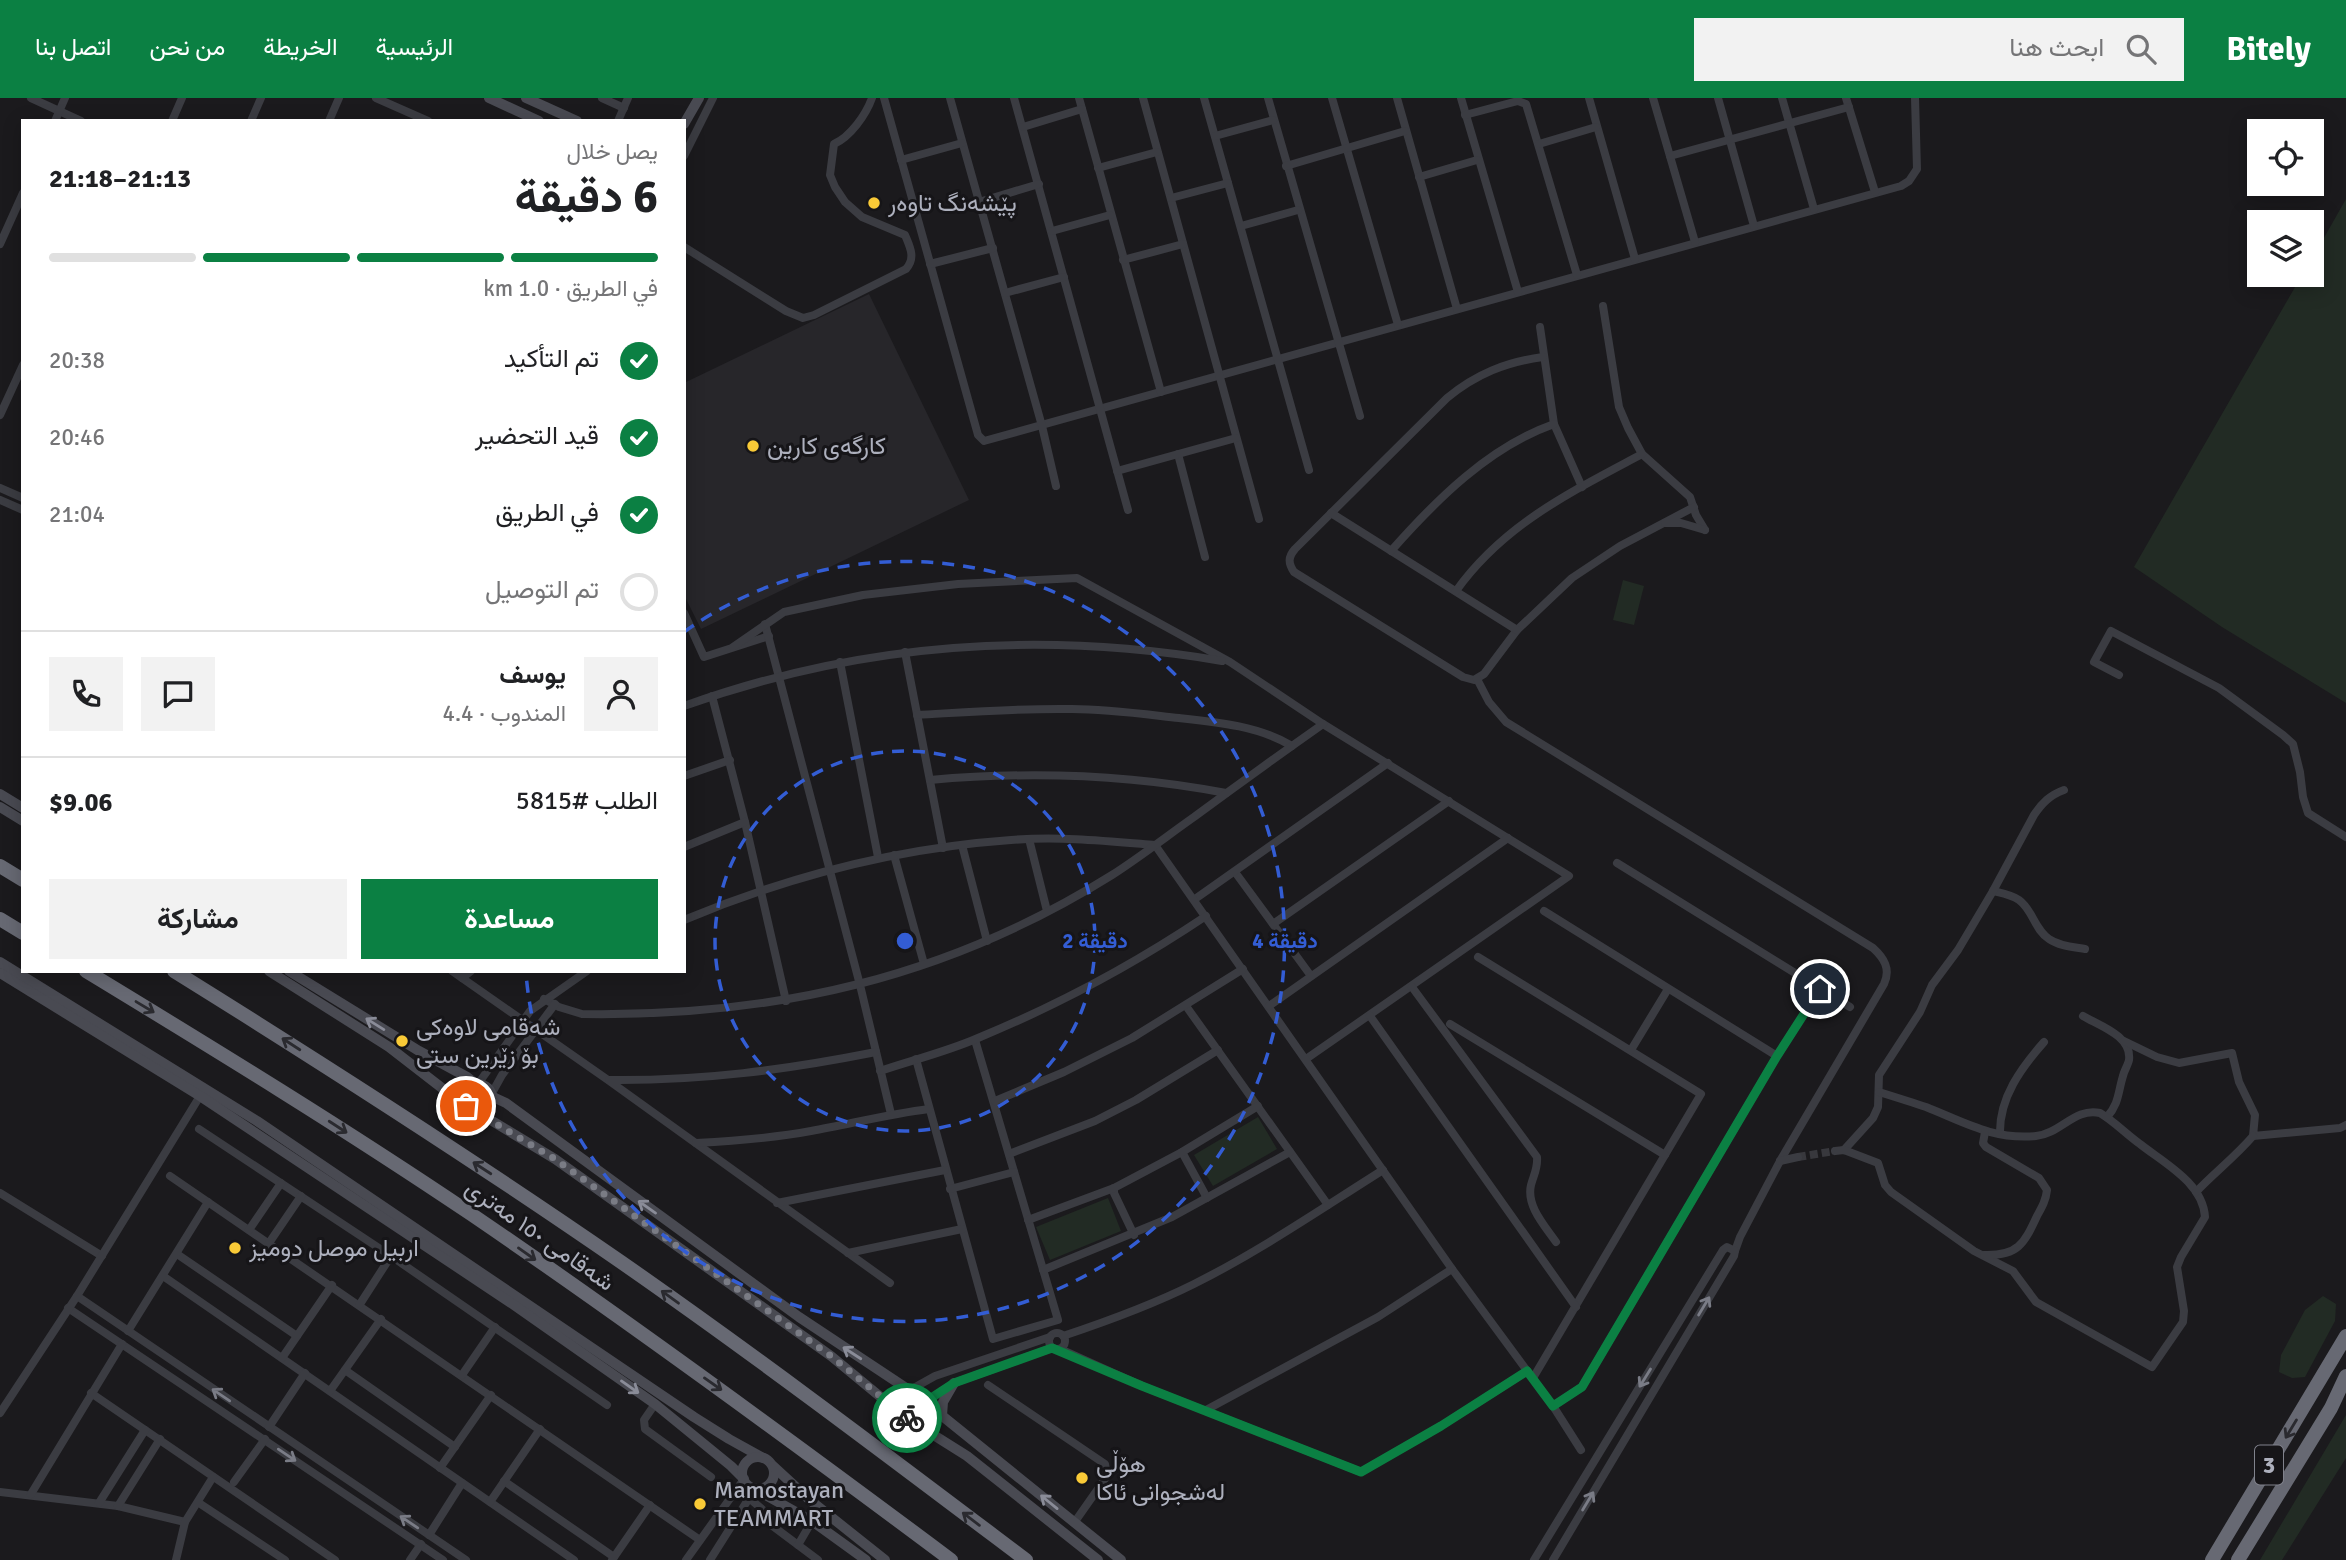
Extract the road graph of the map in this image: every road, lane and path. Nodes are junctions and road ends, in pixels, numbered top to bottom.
1 (31, 98) edge
2 (65, 98) edge
3 (182, 98) edge
4 (261, 98) edge
5 (339, 98) edge
6 (376, 98) edge
7 (489, 98) edge
8 (526, 98) edge
9 (602, 98) edge
10 (628, 98) edge
11 (699, 98) edge
12 (713, 98) edge
13 (872, 98) edge
14 (884, 98) edge
15 (950, 98) edge
16 (1014, 98) edge
17 (1079, 98) edge
18 (1143, 98) edge
19 (1204, 98) edge
20 (1268, 98) edge
21 (1332, 98) edge
22 (1397, 98) edge
23 (1461, 98) edge
24 (1589, 98) edge
25 (1653, 98) edge
26 (1718, 98) edge
27 (1783, 98) edge
28 (1915, 98) edge
29 (1848, 102) edge
30 (624, 108) junction
31 (1082, 109) junction
32 (59, 111) junction
33 (1465, 116) junction
34 (409, 117) edge
35 (56, 119) edge
36 (77, 119) edge
37 (173, 119) edge
38 (252, 119) edge
39 (330, 119) edge
40 (535, 119) edge
41 (573, 119) edge
42 (619, 119) edge
43 (1273, 120) junction
44 (686, 121) edge
45 (1790, 124) junction
46 (1023, 127) junction
47 (1596, 127) junction
48 (1405, 131) junction
49 (1214, 136) junction
50 (1730, 139) junction
51 (962, 144) junction
52 (1539, 144) junction
53 (1347, 149) junction
54 (686, 152) edge
55 (1157, 152) junction
56 (1670, 156) junction
57 (901, 160) junction
58 (1477, 160) junction
59 (1286, 166) junction
60 (1098, 168) junction
61 (1419, 177) junction
62 (1228, 183) junction
63 (1039, 184) junction
64 (1875, 192) junction
65 (21, 197) edge
66 (1171, 198) junction
67 (979, 202) junction
68 (1814, 209) junction
69 (1298, 210) junction
70 (1111, 215) junction
71 (1241, 226) junction
72 (1754, 226) junction
73 (1052, 231) junction
74 (1695, 242) junction
75 (0, 244) edge
76 (1183, 244) junction
77 (686, 248) edge
78 (993, 248) junction
79 (1635, 259) junction
80 (1123, 260) junction
81 (930, 264) junction
82 (1577, 275) junction
83 (1064, 277) junction
84 (1518, 292) junction
85 (1005, 293) junction
86 (1603, 306) dead end
87 (1457, 309) junction
88 (1398, 325) junction
89 (1540, 327) dead end
90 (1339, 342) junction
91 (1543, 357) junction
92 (1279, 359) junction
93 (21, 369) edge
94 (1220, 376) junction
95 (1161, 393) junction
96 (1101, 409) junction
97 (0, 415) edge
98 (1360, 416) dead end
99 (1554, 424) junction
100 (1042, 426) junction
101 (1236, 438) junction
102 (1178, 454) junction
103 (1642, 454) junction
104 (1309, 470) dead end
105 (1117, 471) junction
106 (1056, 486) dead end
107 (1581, 487) junction
108 (0, 488) edge
109 (21, 497) edge
110 (0, 500) edge
111 (1694, 507) junction
112 (21, 509) edge
113 (1128, 510) dead end
114 (1331, 513) junction
115 (1259, 519) dead end
116 (1659, 524) junction
117 (1391, 551) junction
118 (1205, 557) dead end
119 (1456, 591) junction
120 (765, 624) junction
121 (1517, 630) junction
122 (688, 634) edge
123 (769, 636) junction
124 (733, 647) junction
125 (905, 652) junction
126 (840, 662) junction
127 (1230, 662) junction
128 (2119, 675) dead end
129 (779, 676) junction
130 (1477, 679) junction
131 (712, 696) junction
132 (686, 705) edge
133 (917, 715) junction
134 (1323, 724) junction
135 (1292, 746) junction
136 (730, 760) junction
137 (1388, 763) junction
138 (686, 775) edge
139 (930, 780) junction
140 (2064, 790) dead end
141 (1226, 793) junction
142 (0, 794) edge
143 (1448, 801) junction
144 (21, 806) edge
145 (0, 807) edge
146 (21, 820) edge
147 (745, 822) junction
148 (2346, 837) edge
149 (1508, 838) junction
150 (1029, 839) junction
151 (962, 845) junction
152 (1155, 845) junction
153 (686, 846) edge
154 (943, 848) junction
155 (894, 855) junction
156 (878, 858) junction
157 (1617, 863) dead end
158 (0, 866) edge
159 (830, 869) junction
160 (1235, 872) junction
161 (21, 879) edge
162 (760, 890) junction
163 (1993, 891) junction
164 (1195, 899) junction
165 (1048, 911) junction
166 (1544, 911) dead end
167 (1206, 916) junction
168 (0, 919) edge
169 (686, 919) edge
170 (1272, 924) junction
171 (21, 932) edge
172 (987, 941) junction
173 (2085, 950) dead end
174 (1478, 957) dead end
175 (0, 962) edge
176 (924, 964) junction
177 (1243, 969) junction
178 (0, 973) edge
179 (89, 973) edge
180 (177, 973) edge
181 (272, 973) edge
182 (292, 973) edge
183 (455, 973) edge
184 (468, 973) edge
185 (584, 973) edge
186 (1311, 976) junction
187 (462, 978) junction
188 (860, 985) junction
189 (1412, 986) junction
190 (1668, 989) junction
191 (1820, 989) junction
192 (544, 999) junction
193 (786, 1001) junction
194 (555, 1004) junction
195 (1185, 1006) junction
196 (1269, 1006) junction
197 (1850, 1007) dead end
198 (1370, 1016) junction
199 (2083, 1016) dead end
200 (522, 1020) junction
201 (1450, 1024) dead end
202 (535, 1029) junction
203 (975, 1040) junction
204 (2124, 1041) junction
205 (2044, 1042) dead end
206 (1217, 1051) junction
207 (1631, 1051) junction
208 (876, 1052) junction
209 (1777, 1056) junction
210 (916, 1059) junction
211 (1306, 1059) junction
212 (880, 1071) junction
213 (608, 1080) junction
214 (477, 1084) junction
215 (1879, 1092) junction
216 (492, 1095) junction
217 (200, 1096) junction
218 (995, 1101) junction
219 (464, 1102) junction
220 (1258, 1107) junction
221 (929, 1109) junction
222 (479, 1113) junction
223 (891, 1114) junction
224 (2107, 1117) junction
225 (2346, 1125) edge
226 (199, 1129) dead end
227 (1985, 1132) junction
228 (2000, 1134) junction
229 (2253, 1136) junction
230 (696, 1143) junction
231 (1290, 1152) junction
232 (1182, 1153) junction
233 (1009, 1154) junction
234 (1665, 1155) junction
235 (1798, 1157) tunnel mouth
236 (1780, 1161) junction
237 (945, 1170) junction
238 (1383, 1170) junction
239 (1014, 1172) junction
240 (170, 1175) dead end
241 (281, 1184) junction
242 (1114, 1188) junction
243 (950, 1189) junction
244 (2196, 1192) junction
245 (0, 1193) edge
246 (301, 1196) junction
247 (1207, 1198) junction
248 (208, 1202) junction
249 (777, 1203) junction
250 (1328, 1205) junction
251 (1028, 1220) junction
252 (962, 1229) junction
253 (249, 1230) junction
254 (1134, 1235) junction
255 (1556, 1242) dead end
256 (269, 1243) junction
257 (1735, 1251) junction
258 (848, 1253) junction
259 (177, 1254) junction
260 (1981, 1255) junction
261 (102, 1256) junction
262 (391, 1256) junction
263 (1452, 1269) junction
264 (1043, 1270) junction
265 (163, 1276) junction
266 (890, 1283) dead end
267 (332, 1285) junction
268 (77, 1296) junction
269 (359, 1304) junction
270 (1576, 1307) junction
271 (68, 1308) junction
272 (381, 1319) junction
273 (495, 1327) junction
274 (1676, 1327) junction
275 (128, 1331) junction
276 (1687, 1334) junction
277 (297, 1336) junction
278 (1063, 1336) junction
279 (2346, 1336) edge
280 (1050, 1337) junction
281 (138, 1339) junction
282 (122, 1344) junction
283 (1056, 1348) junction
284 (131, 1350) junction
285 (282, 1358) junction
286 (345, 1370) junction
287 (304, 1373) junction
288 (1530, 1374) junction
289 (462, 1375) junction
290 (2345, 1378) edge
291 (954, 1383) junction
292 (988, 1385) dead end
293 (910, 1390) junction
294 (330, 1391) junction
295 (91, 1394) junction
296 (491, 1395) junction
297 (925, 1402) junction
298 (654, 1404) junction
299 (607, 1405) dead end
300 (1553, 1406) junction
301 (1206, 1410) junction
302 (0, 1413) edge
303 (902, 1415) junction
304 (942, 1415) junction
305 (269, 1427) junction
306 (540, 1429) junction
307 (145, 1430) junction
308 (160, 1439) junction
309 (264, 1440) junction
310 (455, 1447) junction
311 (1581, 1450) dead end
312 (763, 1458) junction
313 (1592, 1464) junction
314 (773, 1466) junction
315 (440, 1468) junction
316 (1604, 1474) junction
317 (213, 1477) junction
318 (711, 1477) dead end
319 (744, 1479) junction
320 (504, 1481) junction
321 (234, 1482) dead end
322 (462, 1483) junction
323 (0, 1492) edge
324 (31, 1494) junction
325 (752, 1494) junction
326 (490, 1502) junction
327 (99, 1503) junction
328 (199, 1503) junction
329 (650, 1505) junction
330 (118, 1506) junction
331 (812, 1521) junction
332 (185, 1522) junction
333 (1074, 1523) junction
334 (429, 1535) junction
335 (700, 1540) junction
336 (421, 1544) junction
337 (798, 1545) junction
338 (451, 1549) junction
339 (613, 1559) edge
340 (176, 1560) edge
341 (285, 1560) edge
342 (335, 1560) edge
343 (410, 1560) edge
344 (443, 1560) edge
345 (466, 1560) edge
346 (574, 1560) edge
347 (686, 1560) edge
348 (710, 1560) edge
349 (818, 1560) edge
350 (866, 1560) edge
351 (885, 1560) edge
352 (951, 1560) edge
353 (1026, 1560) edge
354 (1098, 1560) edge
355 (1121, 1560) edge
356 (1534, 1560) edge
357 (1553, 1560) edge
358 (2212, 1560) edge
359 (2238, 1560) edge

1 - 32 street
2 - 32 street
3 - 37 street
4 - 38 street
5 - 39 street
6 - 34 street
7 - 40 street
8 - 41 street
9 - 30 street
10 - 30 street
11 - 44 street
12 - 54 street
13 - 77 street
14 - 57 street
15 - 51 street
16 - 46 street
17 - 31 street
18 - 55 street
19 - 49 street
20 - 43 street
21 - 53 street
22 - 48 street
23 - 33 street
24 - 47 street
25 - 56 street
26 - 50 street
27 - 45 street
28 - 64 street
29 - 45 street
29 - 64 street
30 - 42 street
31 - 46 street
31 - 60 street
32 - 35 street
32 - 36 street
33 - 52 street
33 - 58 street
43 - 49 street
43 - 59 street
45 - 50 street
45 - 68 street
46 - 63 street
47 - 52 street
47 - 79 street
48 - 53 street
48 - 61 street
49 - 62 street
50 - 56 street
50 - 72 street
51 - 57 street
51 - 67 street
52 - 82 street
53 - 59 street
53 - 88 street
55 - 60 street
55 - 66 street
56 - 74 street
57 - 81 street
58 - 61 street
58 - 84 street
59 - 69 street
60 - 70 street
61 - 87 street
62 - 66 street
62 - 71 street
63 - 67 street
63 - 73 street
64 - 68 street
65 - 75 street
66 - 76 street
67 - 78 street
68 - 72 street
69 - 71 street
69 - 90 street
70 - 73 street
70 - 80 street
71 - 92 street
72 - 74 street
73 - 83 street
74 - 79 street
76 - 80 street
76 - 94 street
78 - 81 street
78 - 85 street
79 - 82 street
80 - 95 street
81 - 100 street
82 - 84 street
83 - 85 street
83 - 96 street
84 - 87 street
85 - 100 street
86 - 103 street
87 - 88 street
88 - 90 street
89 - 91 street
90 - 92 street
90 - 98 street
91 - 99 street
91 - 114 street
92 - 94 street
92 - 104 street
93 - 97 street
94 - 95 street
94 - 101 street
95 - 96 street
96 - 100 street
96 - 105 street
99 - 107 street
99 - 117 street
100 - 106 street
101 - 102 street
101 - 115 street
102 - 105 street
102 - 118 street
103 - 107 street
103 - 111 street
105 - 113 street
107 - 119 street
108 - 109 street
110 - 112 street
111 - 116 street
111 - 116 street
114 - 117 street
114 - 130 street
116 - 121 street
117 - 119 street
119 - 121 street
120 - 123 street
120 - 124 street
120 - 127 street
121 - 130 street
122 - 124 street
123 - 124 street
123 - 129 street
125 - 126 street
125 - 127 street
125 - 133 street
126 - 129 street
126 - 156 street
127 - 134 street
128 - 148 street
129 - 131 street
129 - 159 street
130 - 236 street
131 - 132 street
131 - 136 street
133 - 135 street
133 - 139 street
134 - 135 street
134 - 137 street
135 - 141 street
136 - 138 street
136 - 147 street
137 - 143 street
137 - 160 street
139 - 141 street
139 - 154 street
140 - 163 street
141 - 152 street
142 - 144 street
143 - 149 street
143 - 170 street
145 - 146 street
147 - 153 street
147 - 162 street
149 - 186 street
149 - 189 street
150 - 151 street
150 - 152 street
150 - 165 street
151 - 154 street
151 - 172 street
152 - 164 street
152 - 165 street
154 - 155 street
155 - 156 street
155 - 176 street
156 - 159 street
157 - 191 street
158 - 161 highway
159 - 162 street
159 - 188 street
160 - 164 street
160 - 170 street
162 - 169 street
162 - 193 street
163 - 173 street
163 - 215 street
164 - 167 street
165 - 172 street
166 - 190 street
167 - 177 street
167 - 203 street
168 - 171 highway
170 - 186 street
172 - 176 street
174 - 207 street
175 - 312 street
176 - 188 street
177 - 195 street
177 - 196 street
178 - 217 street
179 -> 352 highway, شەقامی ١٥٠ مەتری
353 -> 180 highway, شەقامی ١٥٠ مەتری
181 - 219 street
214 -> 182 street
183 - 187 street
184 - 187 street
185 - 192 street
186 - 196 street
187 - 200 street
188 - 193 street
188 - 208 street
189 - 198 street
189 - 255 street
190 - 207 street
190 - 209 street
191 - 197 street
191 - 209 street
192 - 194 street
192 - 200 street
193 - 194 street
194 - 202 street
195 - 206 street
195 - 218 street
196 - 211 street
198 - 211 street
198 - 270 street
199 - 204 street
200 - 202 street
200 - 214 street
201 - 234 street
202 - 213 street
202 - 216 street
203 - 210 street
203 - 218 street
204 - 224 street
204 - 229 street
205 - 228 street
206 - 220 street
206 - 233 street
207 - 234 street
208 - 212 street
208 - 213 street
209 - 300 street
210 - 212 street
210 - 221 street
211 - 238 street
212 - 223 street
213 - 230 street
214 - 216 street
214 - 219 street
215 - 227 street
215 - 260 street
216 - 222 street
293 -> 216 street
217 - 261 street
217 -> 298 street
218 - 233 street
219 - 222 street
220 - 231 street
220 - 232 street
221 - 223 street
221 - 237 street
222 - 303 street
223 - 230 street
224 - 228 street
224 - 244 street
225 - 229 street
226 - 241 street
227 - 228 street
227 - 260 street
229 - 244 street
230 - 249 street
231 - 247 street
231 - 250 street
232 - 242 street
232 - 247 street
233 - 239 street
234 - 270 street
235 - 236 street
236 - 257 street
237 - 243 street
237 - 249 street
238 - 250 street
238 - 263 street
239 - 243 street
239 - 251 street
240 - 248 street
241 - 246 street
241 - 253 street
242 - 251 street
242 - 254 street
243 - 252 street
244 - 260 street
245 - 261 street
246 - 256 street
246 - 262 street
247 - 254 street
248 - 253 street
248 - 259 street
249 - 258 street
250 - 278 street
251 - 264 street
252 - 258 street
252 - 264 street
253 - 256 street
254 - 264 street
256 - 267 street
257 - 274 street
276 -> 257 street
258 - 266 street
259 - 265 street
259 - 277 street
261 - 268 street
262 - 269 street
262 - 273 street
263 - 288 street
263 - 301 street
265 - 275 street
265 - 285 street
267 - 269 street
267 - 277 street
268 - 271 street
268 - 275 street
269 - 272 street
270 - 288 street
271 - 282 street
271 - 302 street
272 - 286 street
272 - 289 street
273 - 289 street
273 - 299 street
274 - 276 street
274 -> 313 street
275 - 281 street
276 - 316 street
277 - 285 street
278 - 280 street
278 - 283 street
279 -> 358 highway, 3
280 - 283 street
280 - 293 street
281 - 284 street
305 -> 281 street
282 - 284 street
282 - 295 street
283 - 291 street
283 - 301 street
284 - 309 street
285 - 287 street
286 - 294 street
286 - 310 street
287 - 294 street
287 - 305 street
288 - 300 street
288 - 301 street
289 - 296 street
290 - 359 highway, 3
291 - 297 street
291 - 304 street
292 - 333 street
293 - 297 street
293 - 303 street
294 - 315 street
295 - 307 street
295 - 324 street
296 - 306 street
296 - 310 street
297 - 303 street
297 - 304 street
298 - 318 street
298 - 319 street
300 - 311 street
303 - 354 street
333 -> 304 street
334 -> 305 street
306 - 320 street
306 - 329 street
307 - 308 street
307 - 327 street
308 - 317 street
308 - 330 street
309 - 321 street
309 -> 336 street
310 - 315 street
312 - 314 street
312 - 319 street
313 - 316 street
313 - 356 street
314 - 325 street
314 - 351 street
315 - 322 street
357 -> 316 street
317 - 328 street
317 - 342 street
319 - 325 street
319 - 335 street
320 - 326 street
320 - 339 street
322 - 326 street
322 - 334 street
323 - 324 street
324 - 327 street
325 - 331 street
325 - 337 street
325 - 348 street
326 - 346 street
327 - 330 street
328 - 332 street
328 - 341 street
329 - 335 street
329 - 339 street
330 - 332 street
331 - 337 street
331 - 350 street
332 - 340 street
333 - 355 street
334 - 338 street
335 - 347 street
336 - 343 street
336 - 344 street
337 - 349 street
338 - 344 street
338 - 345 street

